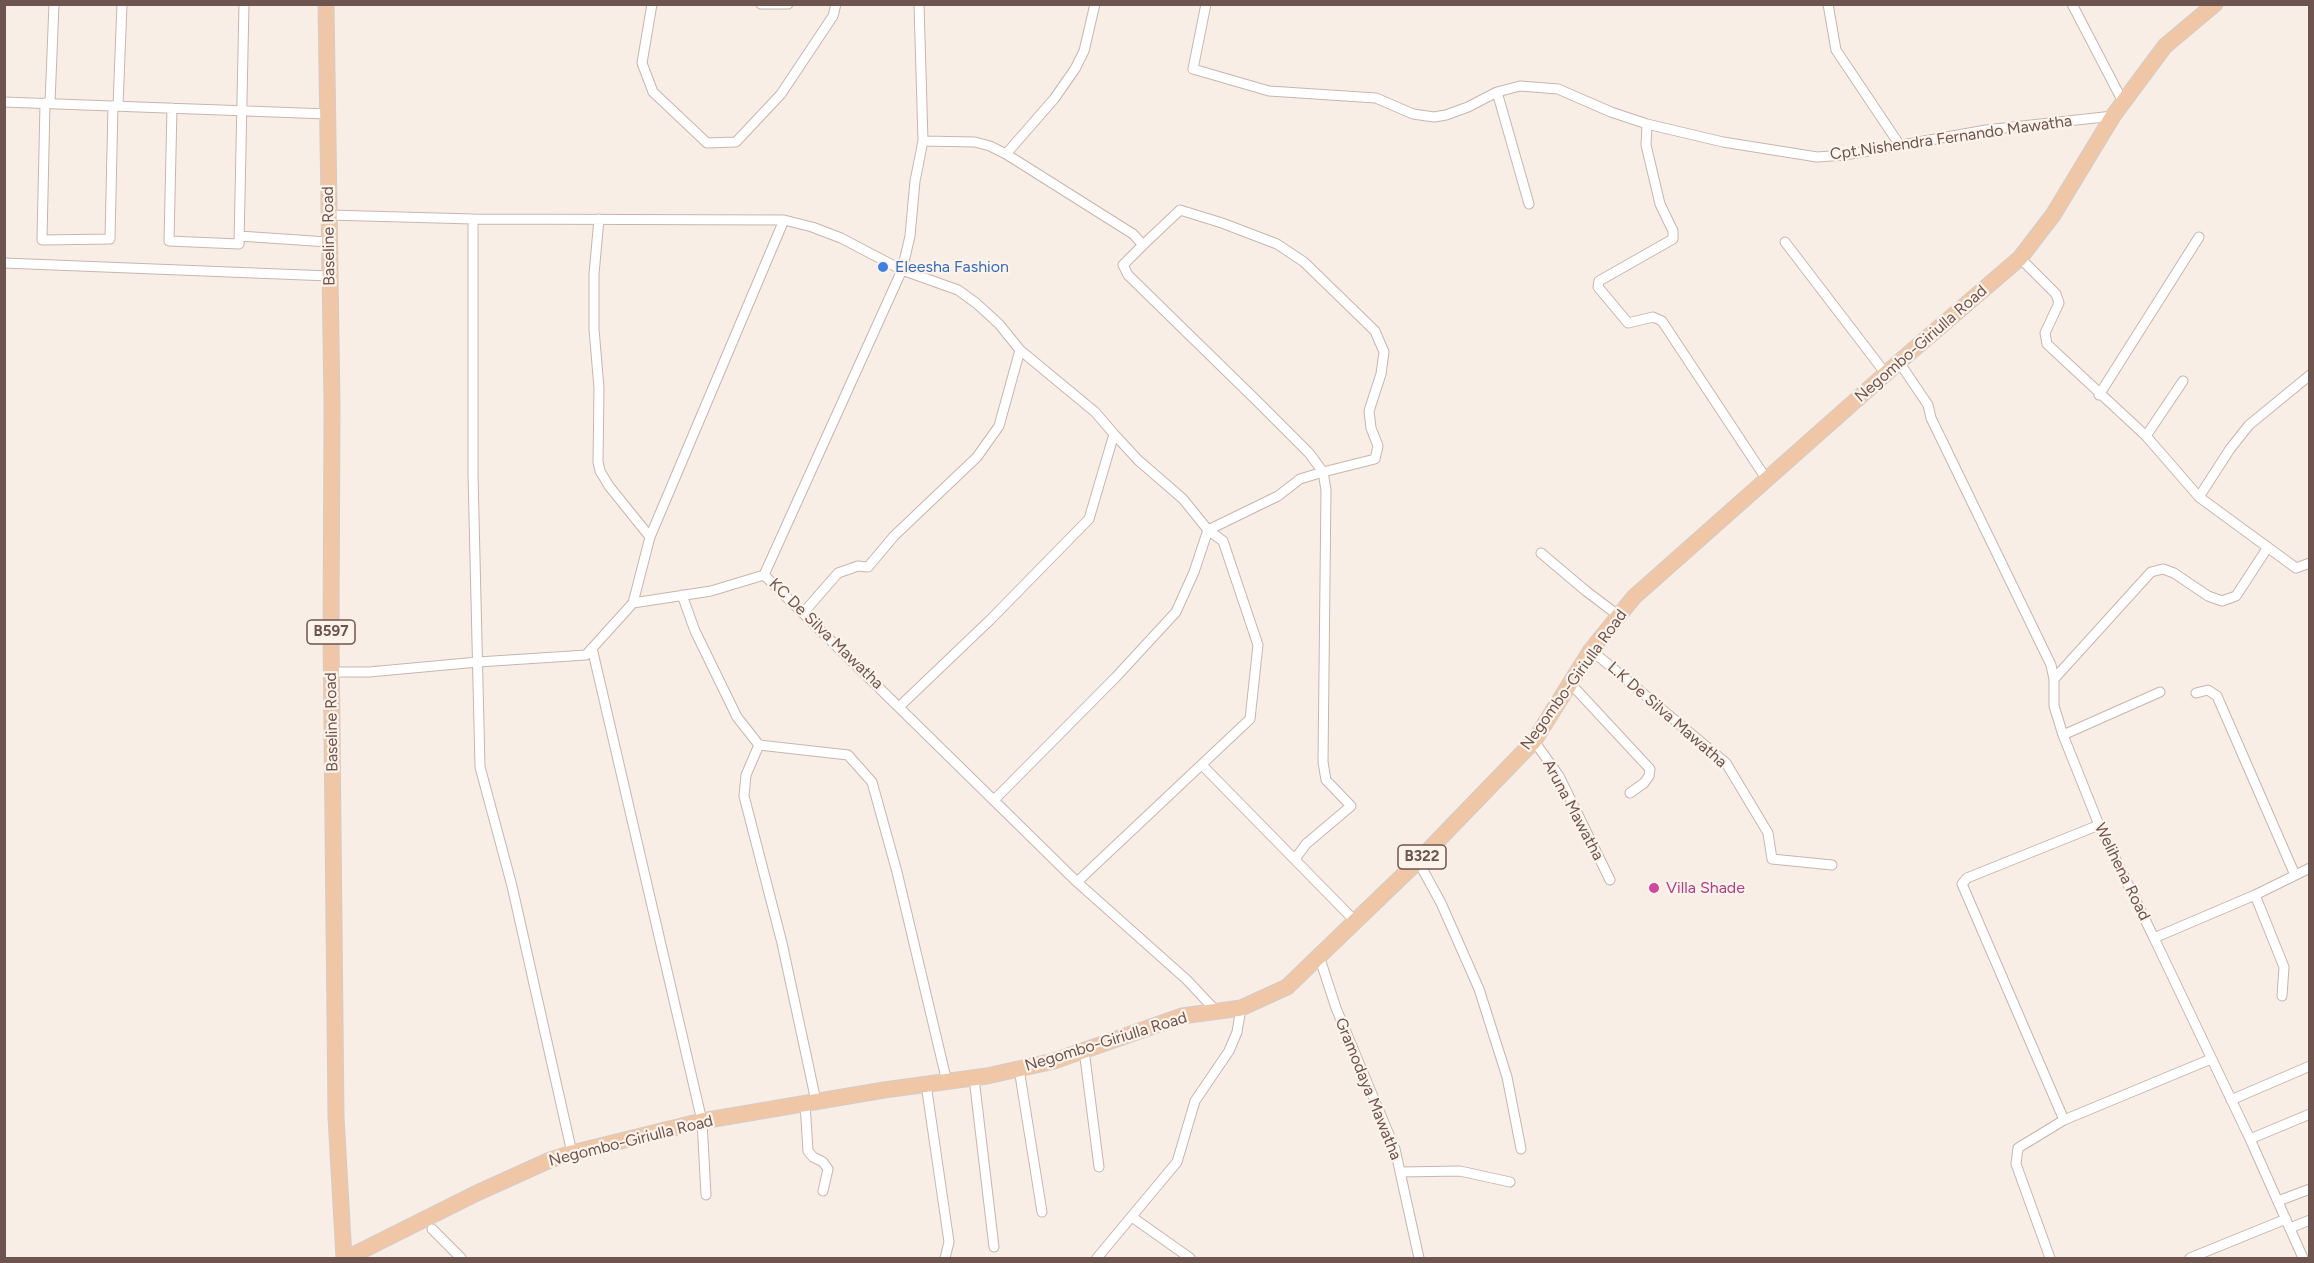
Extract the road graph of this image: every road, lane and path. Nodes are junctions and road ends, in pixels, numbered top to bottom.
1 (54, 4) edge
2 (122, 4) edge
3 (244, 4) edge
4 (326, 4) edge
5 (651, 4) edge
6 (761, 4) edge
7 (788, 4) edge
8 (836, 4) edge
9 (919, 4) edge
10 (1095, 4) edge
11 (1206, 4) edge
12 (1828, 4) edge
13 (2072, 4) edge
14 (2215, 4) edge
15 (1497, 92) junction
16 (4, 102) edge
17 (2123, 102) junction
18 (47, 103) junction
19 (115, 106) junction
20 (172, 108) junction
21 (242, 110) junction
22 (328, 114) junction
23 (2113, 116) junction
24 (1647, 124) junction
25 (923, 141) junction
26 (1899, 144) junction
27 (1006, 154) junction
28 (1529, 204) dead end
29 (329, 215) junction
30 (473, 219) junction
31 (599, 219) junction
32 (784, 220) junction
33 (239, 236) junction
34 (2199, 237) dead end
35 (328, 242) junction
36 (1785, 242) dead end
37 (1143, 245) junction
38 (2020, 258) junction
39 (4, 263) edge
40 (902, 270) junction
41 (329, 276) junction
42 (1020, 350) junction
43 (1899, 362) junction
44 (1886, 374) junction
45 (2310, 375) edge
46 (2183, 381) dead end
47 (2099, 395) junction
48 (1114, 434) junction
49 (2146, 436) junction
50 (1323, 472) junction
51 (1767, 480) junction
52 (2199, 497) junction
53 (1208, 530) junction
54 (650, 537) junction
55 (2268, 547) junction
56 (1541, 553) dead end
57 (2310, 563) edge
58 (764, 575) junction
59 (682, 595) junction
60 (633, 603) junction
61 (804, 612) junction
62 (1619, 616) junction
63 (592, 648) junction
64 (1591, 650) junction
65 (477, 662) junction
66 (332, 672) junction
67 (2054, 679) junction
68 (1571, 684) junction
69 (2160, 692) dead end
70 (2196, 693) dead end
71 (900, 706) junction
72 (2063, 735) junction
73 (1534, 741) junction
74 (759, 745) junction
75 (1202, 765) junction
76 (1630, 794) dead end
77 (994, 800) junction
78 (2099, 825) junction
79 (1295, 859) junction
80 (1418, 861) junction
81 (1832, 865) dead end
82 (2310, 868) edge
83 (2295, 875) junction
84 (1611, 880) dead end
85 (1077, 882) junction
86 (2255, 895) junction
87 (1355, 921) junction
88 (2154, 938) junction
89 (1318, 956) junction
90 (2282, 996) dead end
91 (1241, 1008) junction
92 (1217, 1011) junction
93 (1084, 1050) junction
94 (2211, 1059) junction
95 (2310, 1066) edge
96 (1019, 1069) junction
97 (974, 1078) junction
98 (947, 1082) junction
99 (926, 1084) junction
100 (2231, 1100) junction
101 (810, 1102) junction
102 (2310, 1114) edge
103 (2064, 1120) junction
104 (702, 1121) junction
105 (2250, 1139) junction
106 (1521, 1149) dead end
107 (572, 1153) junction
108 (1099, 1167) dead end
109 (1400, 1172) junction
110 (1510, 1182) dead end
111 (2310, 1189) edge
112 (823, 1191) dead end
113 (706, 1195) dead end
114 (2278, 1202) junction
115 (1042, 1212) dead end
116 (1132, 1217) junction
117 (2310, 1220) edge
118 (2288, 1224) junction
119 (432, 1229) dead end
120 (994, 1246) dead end
121 (346, 1258) edge
122 (461, 1258) edge
123 (945, 1258) edge
124 (1097, 1258) edge
125 (1190, 1258) edge
126 (1419, 1258) edge
127 (2050, 1258) edge
128 (2190, 1258) edge
129 (2303, 1258) edge

1 - 18 street
2 - 19 street
3 - 21 street
4 - 22 main road, Baseline Road / B597
5 - 8 street
6 - 7 street
9 - 25 street, KC De Silva Mawatha
10 - 27 street
11 - 15 street, Cpt.Nishendra Fernando Mawatha
12 - 26 street
13 - 17 street
14 - 17 main road, Negombo-Giriulla Road / B322
15 - 24 street, Cpt.Nishendra Fernando Mawatha
15 - 28 street
16 - 18 street
17 - 23 main road, Negombo-Giriulla Road / B322
18 - 19 street
18 - 19 street
19 - 20 street
20 - 21 street
20 - 33 street
21 - 22 street
21 - 33 street
22 - 29 main road, Baseline Road / B597
23 - 26 street, Cpt.Nishendra Fernando Mawatha
23 - 38 main road, Negombo-Giriulla Road / B322
24 - 26 street, Cpt.Nishendra Fernando Mawatha
24 - 51 street
25 - 27 street
25 - 40 street, KC De Silva Mawatha
27 - 37 street
29 - 30 street
29 - 35 main road, Baseline Road / B597
30 - 31 street
30 - 65 street
31 - 32 street
31 - 54 street
32 - 40 street
32 - 54 street
33 - 35 street
34 - 47 street
35 - 41 main road, Baseline Road / B597
36 - 44 street
37 - 50 street
37 - 50 street
38 - 43 main road, Negombo-Giriulla Road / B322
38 - 47 street
39 - 41 street
40 - 42 street
40 - 58 street, KC De Silva Mawatha
41 - 66 main road, Baseline Road / B597
42 - 48 street
42 - 61 street
43 - 44 main road, Negombo-Giriulla Road / B322
43 - 67 street, Welihena Road
44 - 51 main road, Negombo-Giriulla Road / B322
45 - 52 street
46 - 49 street
47 - 49 street
48 - 53 street
48 - 71 street
49 - 52 street
50 - 53 street
50 - 79 street
51 - 62 main road, Negombo-Giriulla Road / B322
52 - 55 street
53 - 75 street
53 - 77 street
54 - 60 street
55 - 57 street
55 - 67 street
56 - 62 street
58 - 59 street
58 - 61 street, KC De Silva Mawatha
59 - 60 street
59 - 74 street
60 - 63 street
61 - 71 street, KC De Silva Mawatha
62 - 64 main road, Negombo-Giriulla Road / B322
63 - 65 street
63 - 104 street
64 - 68 main road, Negombo-Giriulla Road / B322
64 - 81 street, L.K De Silva Mawatha
65 - 66 street
65 - 107 street
66 - 121 main road, Baseline Road / B597
67 - 72 street, Welihena Road
68 - 73 main road, Negombo-Giriulla Road / B322
68 - 76 street
69 - 72 street
70 - 83 street
71 - 77 street, KC De Silva Mawatha
72 - 78 street, Welihena Road
73 - 80 main road, Negombo-Giriulla Road / B322
73 - 84 street, Aruna Mawatha
74 - 98 street
74 - 101 street
75 - 79 street
75 - 85 street
77 - 85 street, KC De Silva Mawatha
78 - 88 street, Welihena Road
78 - 103 street
79 - 87 street
80 - 87 main road, Negombo-Giriulla Road / B322
80 - 106 street
82 - 83 street, Welihena Road
83 - 86 street, Welihena Road
85 - 92 street, KC De Silva Mawatha
86 - 88 street, Welihena Road
86 - 90 street
87 - 89 main road, Negombo-Giriulla Road / B322
88 - 94 street
89 - 91 main road, Negombo-Giriulla Road / B322
89 - 109 street, Gramodaya Mawatha
91 - 92 main road, Negombo-Giriulla Road / B322
91 - 116 street
92 - 93 main road, Negombo-Giriulla Road / B322
93 - 96 main road, Negombo-Giriulla Road / B322
93 - 108 street
94 - 100 street
94 - 103 street
95 - 100 street
96 - 97 main road, Negombo-Giriulla Road / B322
96 - 115 street
97 - 98 main road, Negombo-Giriulla Road / B322
97 - 120 street
98 - 99 main road, Negombo-Giriulla Road / B322
99 - 101 main road, Negombo-Giriulla Road / B322
99 - 123 street
100 - 105 street
101 - 104 main road, Negombo-Giriulla Road / B322
101 - 112 street
102 - 105 street
103 - 127 street
104 - 107 main road, Negombo-Giriulla Road / B322
104 - 113 street
105 - 114 street
107 - 121 main road, Negombo-Giriulla Road / B322
109 - 110 street
109 - 126 street, Gramodaya Mawatha
111 - 114 street
114 - 118 street
116 - 124 street
116 - 125 street
117 - 118 street
118 - 128 street
118 - 129 street
119 - 122 street

